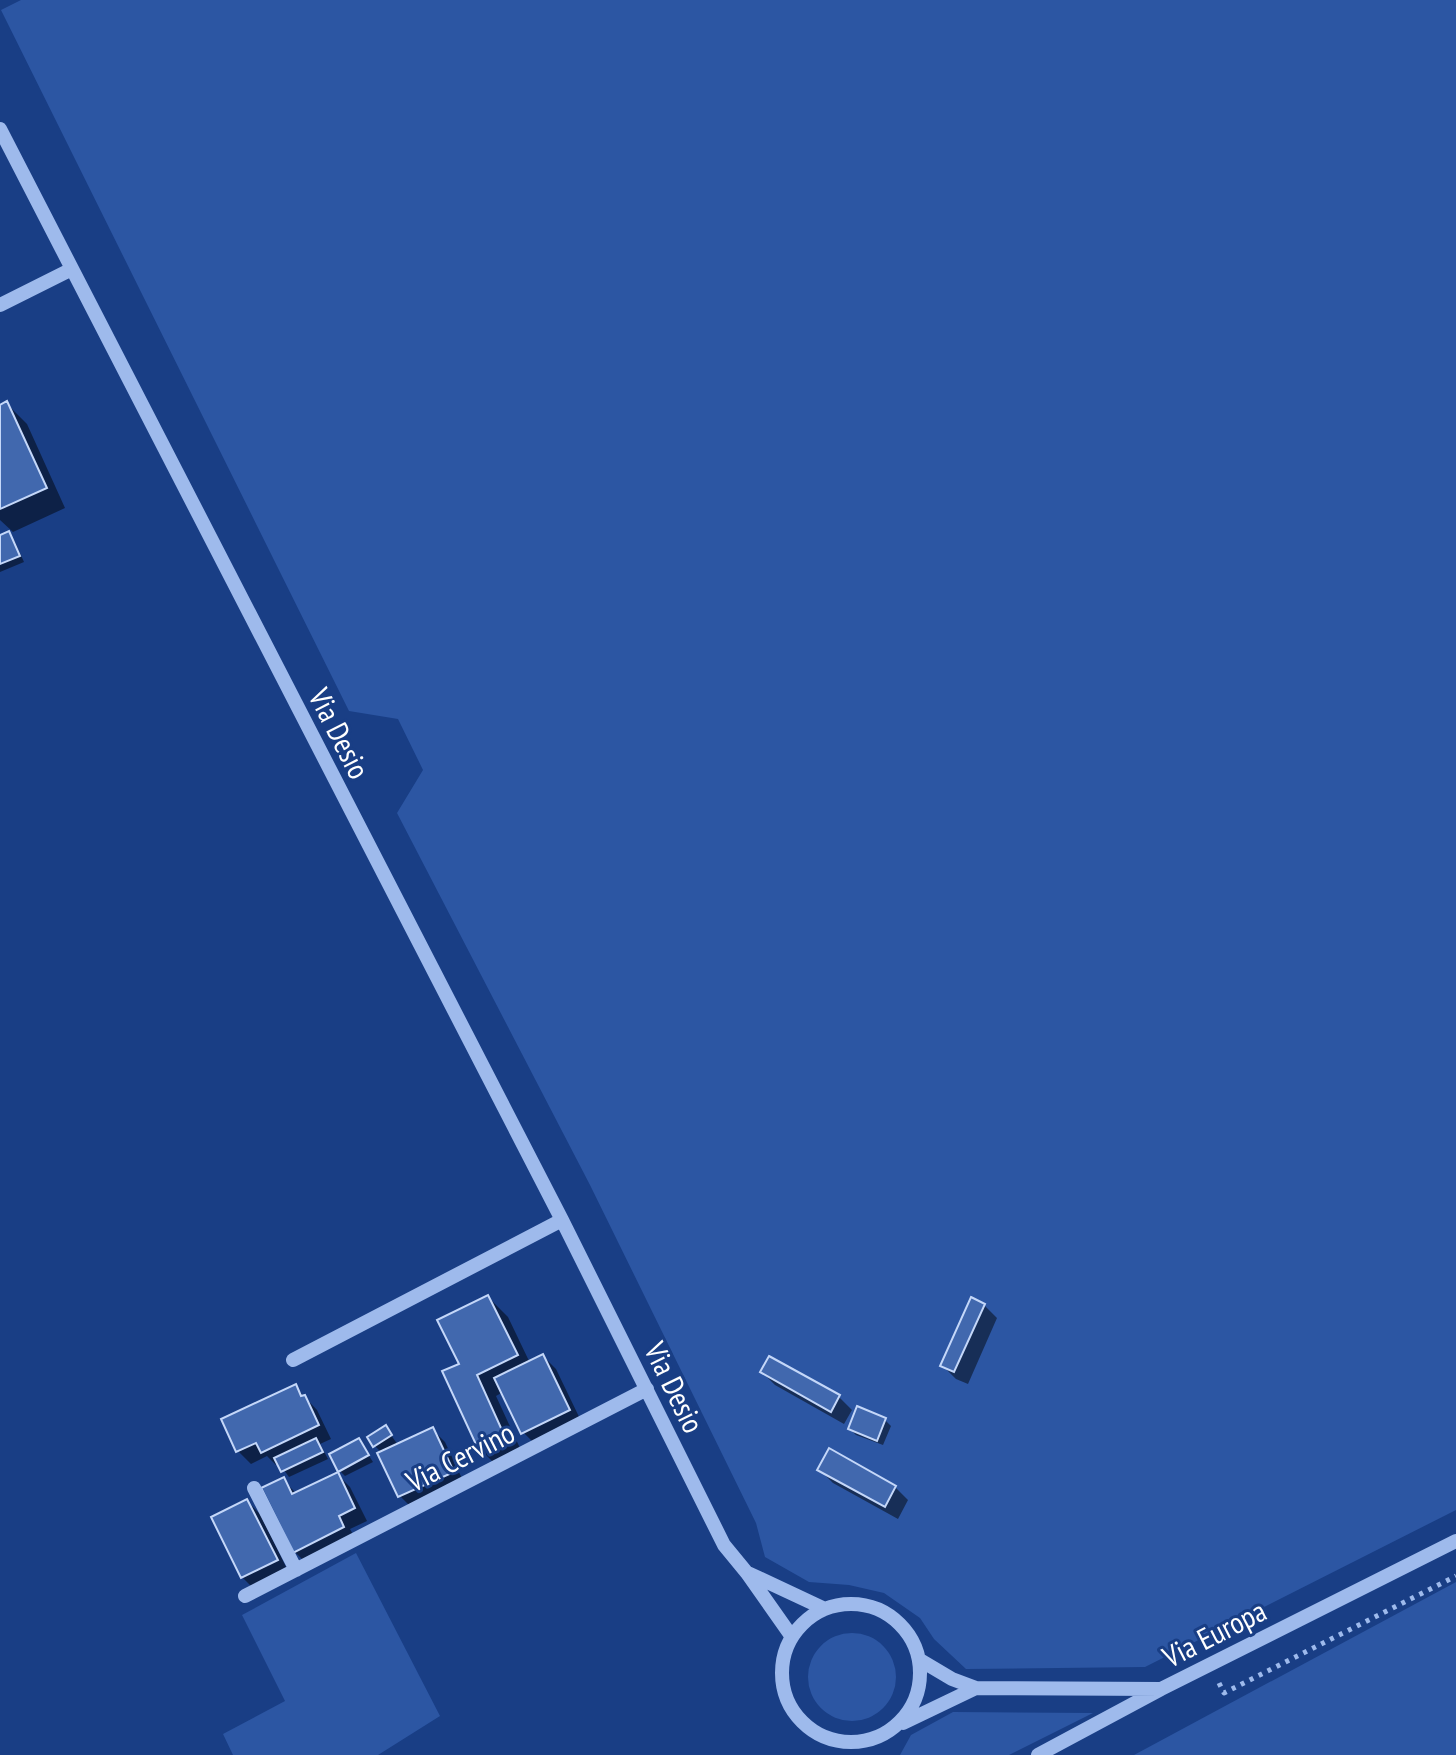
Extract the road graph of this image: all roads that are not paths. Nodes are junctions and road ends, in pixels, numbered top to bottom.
1 (0, 129) edge
2 (72, 269) junction
3 (0, 305) edge
4 (562, 1220) junction
5 (293, 1360) dead end
6 (647, 1389) junction
7 (254, 1488) dead end
8 (1456, 1541) edge
9 (296, 1570) junction
10 (747, 1573) junction
11 (245, 1596) dead end
12 (825, 1609) junction
13 (792, 1637) junction
14 (920, 1660) junction
15 (976, 1688) junction
16 (1161, 1689) junction
17 (896, 1727) junction
18 (828, 1739) junction
19 (875, 1739) junction
20 (837, 1755) edge
21 (876, 1755) edge
22 (1038, 1755) edge

1 - 2 street, Via Desio
2 - 3 street
2 - 4 street, Via Desio
4 - 5 street
4 - 6 street, Via Desio
6 - 9 street, Via Cervino
6 - 10 street, Via Desio
7 - 9 street
8 - 16 street, Via Europa
9 - 11 street, Via Cervino
10 - 12 street, Via Desio
10 - 13 street, Via Desio
12 - 13 street
12 - 14 street
13 - 18 street
14 - 15 street, Via Europa
14 - 17 street
15 - 16 street, Via Europa
15 - 17 street, Via Europa
16 - 22 street
17 - 19 street
18 - 19 street
18 - 20 street
19 - 21 street

